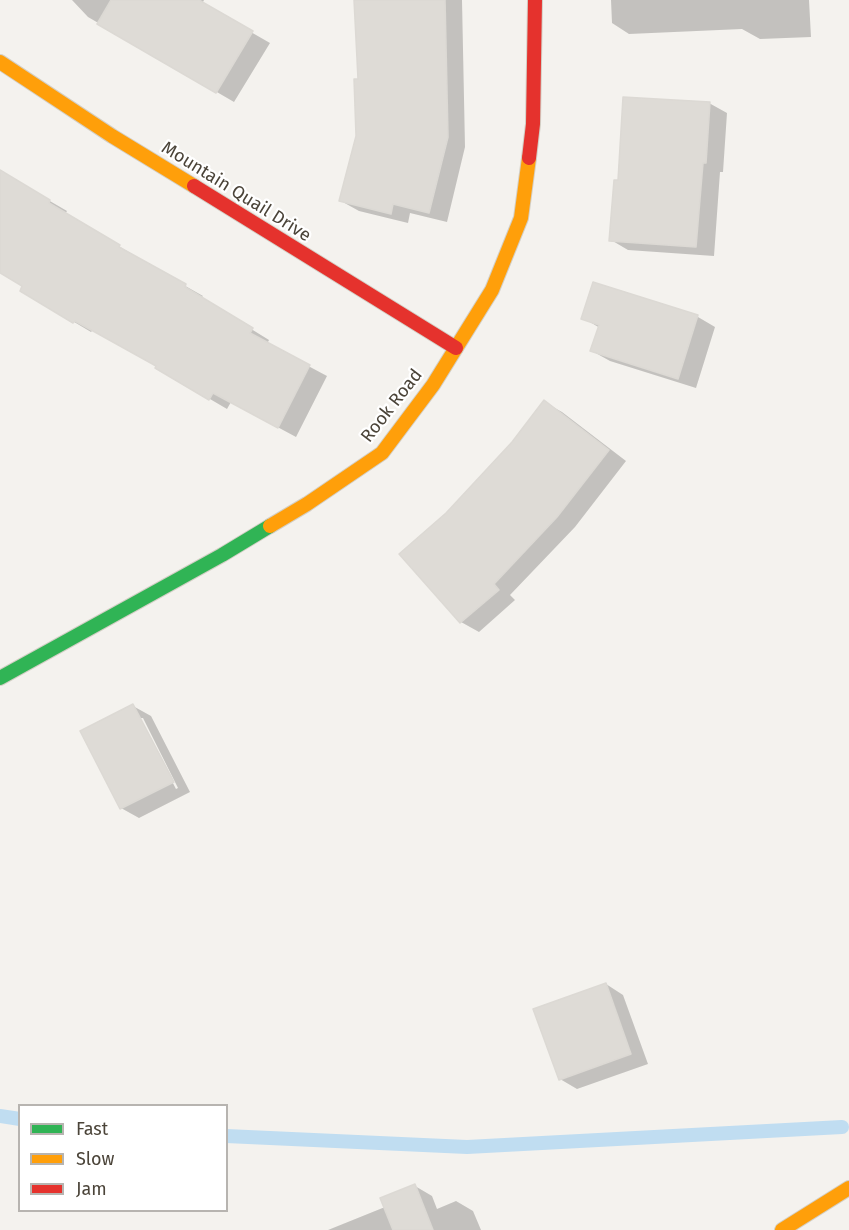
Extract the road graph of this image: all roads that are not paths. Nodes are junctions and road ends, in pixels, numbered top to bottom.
1 (535, 0) edge
2 (0, 62) edge
3 (456, 348) junction
4 (0, 678) edge
5 (849, 1188) edge
6 (782, 1230) edge

1 - 3 street, Rook Road
2 - 3 street, Mountain Quail Drive
3 - 4 street, Rook Road
5 - 6 street

